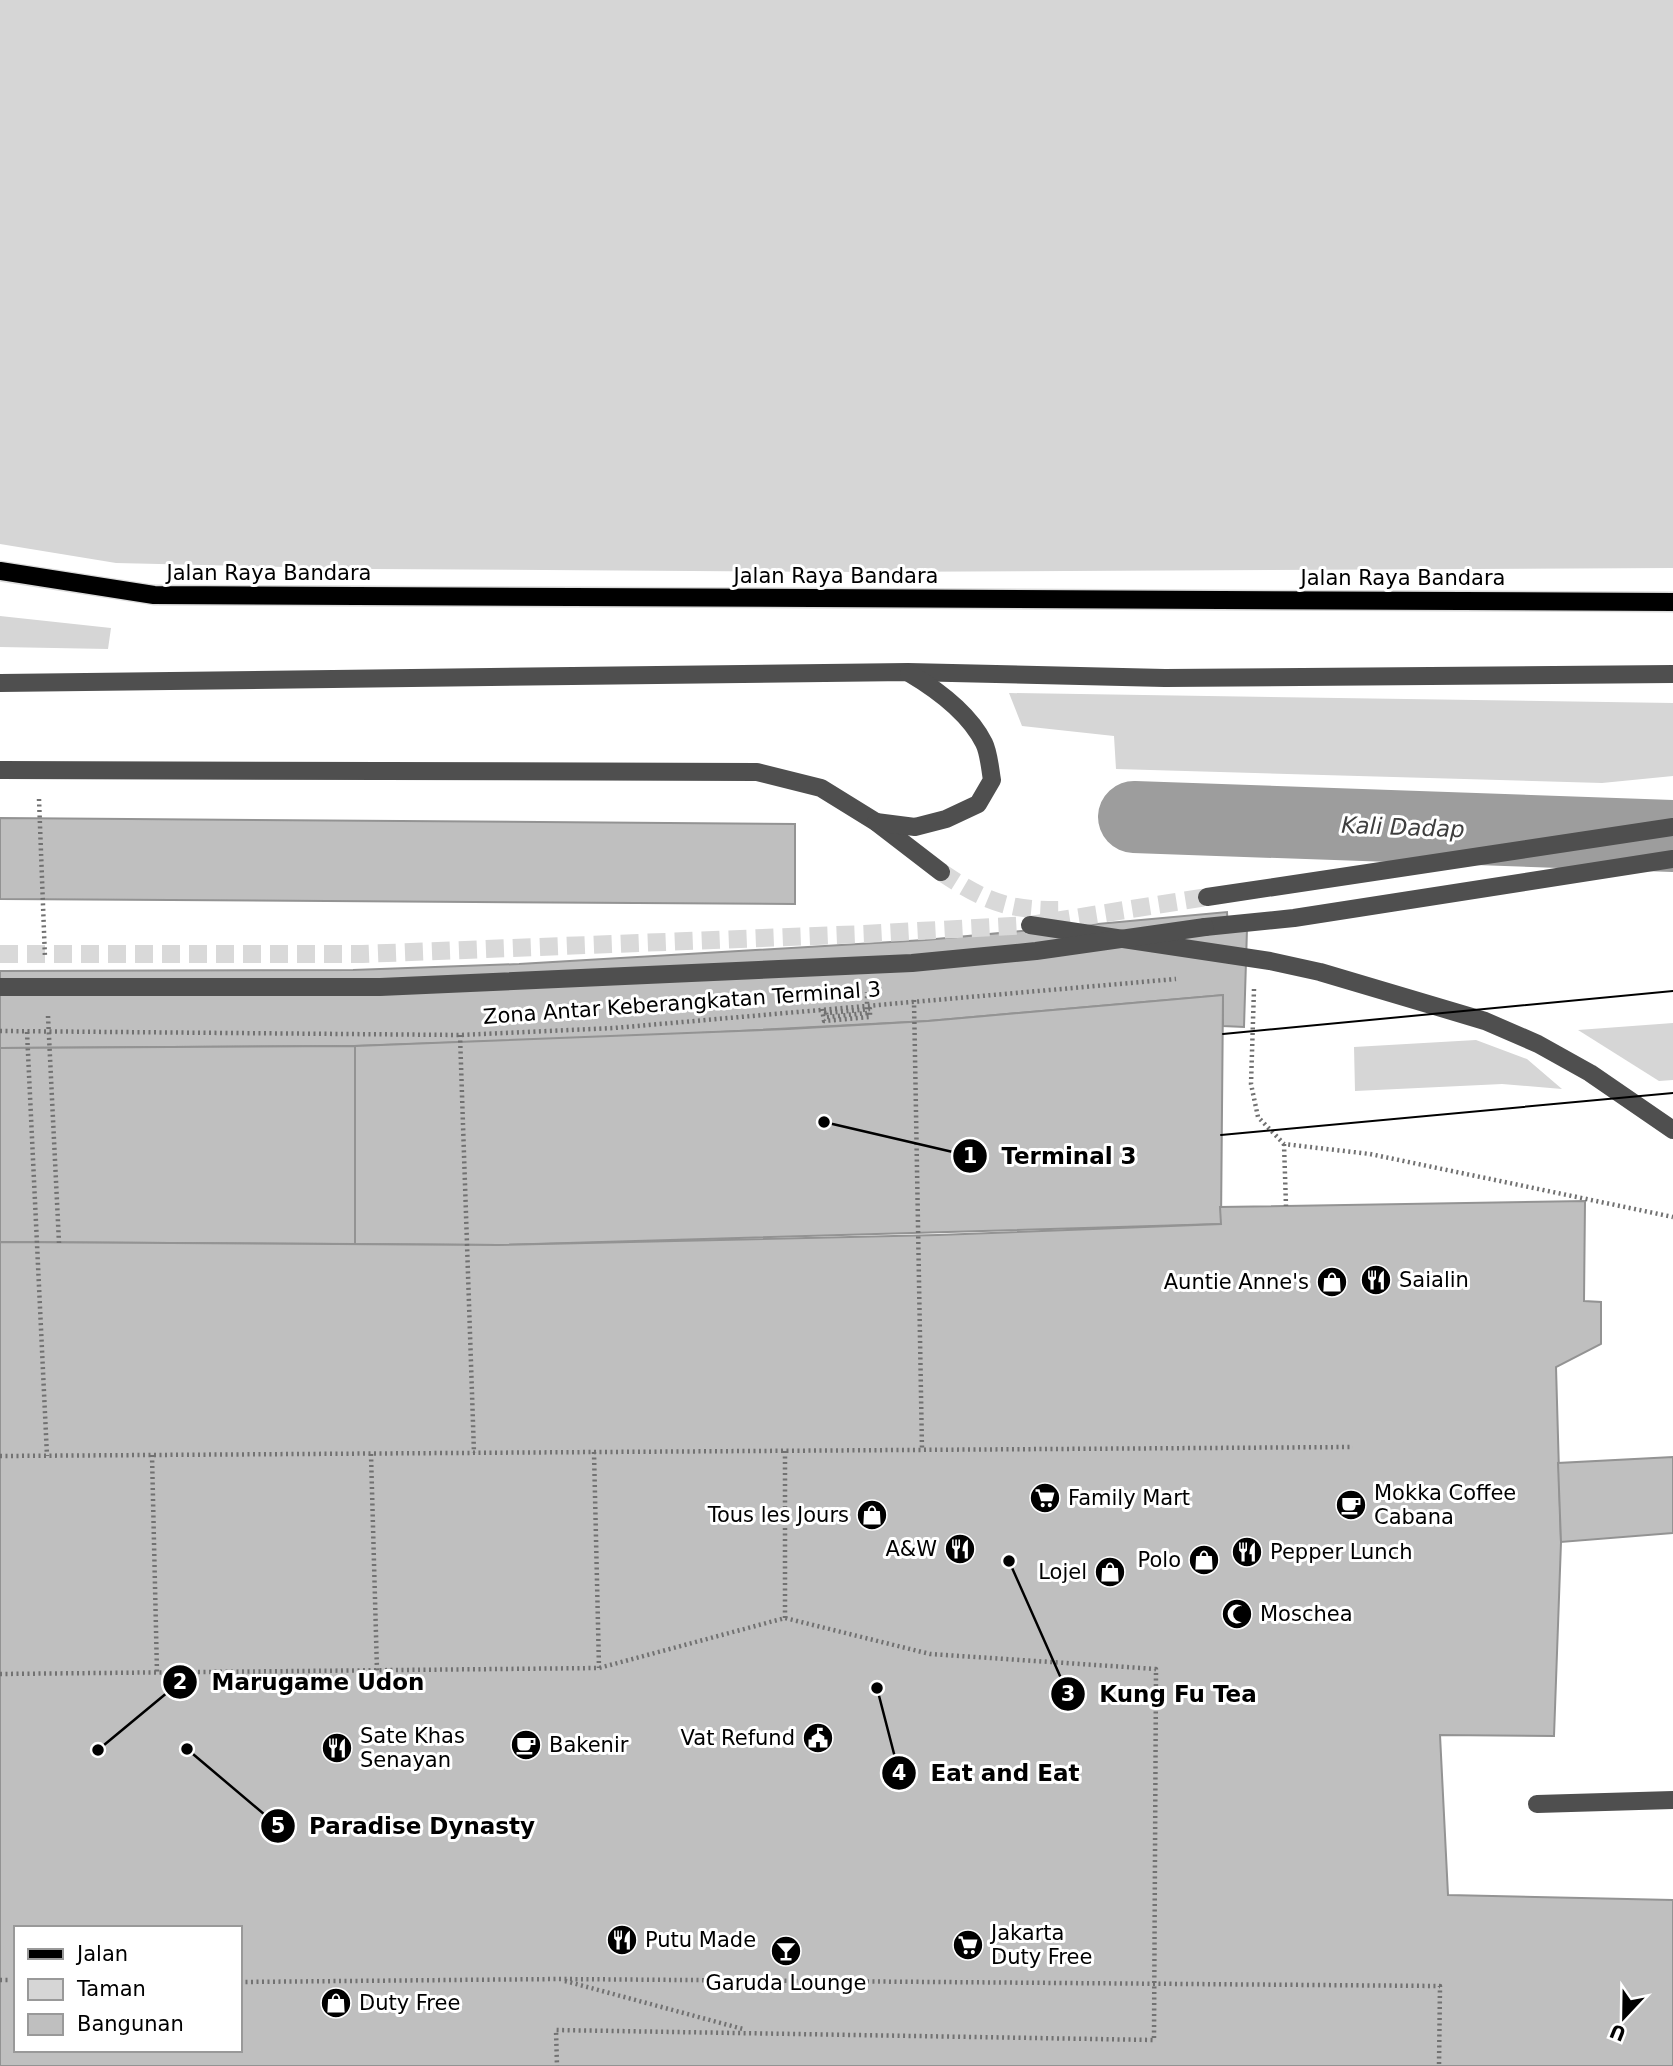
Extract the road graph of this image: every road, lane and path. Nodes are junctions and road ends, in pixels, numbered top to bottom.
1 (0, 571) edge
2 (1673, 603) edge
3 (908, 672) junction
4 (1673, 674) edge
5 (0, 682) edge
6 (0, 770) edge
7 (876, 822) junction
8 (1673, 827) edge
9 (1673, 859) edge
10 (941, 872) tunnel mouth
11 (1207, 897) tunnel mouth
12 (1030, 925) dead end
13 (1255, 959) junction
14 (1186, 978) dead end
15 (0, 987) edge
16 (914, 1000) junction
17 (822, 1009) junction
18 (867, 1013) dead end
19 (0, 1031) edge
20 (27, 1032) junction
21 (460, 1035) junction
22 (1673, 1130) edge
23 (1284, 1144) junction
24 (1286, 1206) dead end
25 (1673, 1217) edge
26 (1353, 1447) dead end
27 (922, 1450) junction
28 (785, 1451) junction
29 (594, 1452) junction
30 (474, 1453) junction
31 (371, 1454) junction
32 (152, 1455) junction
33 (0, 1456) edge
34 (47, 1456) junction
35 (785, 1618) junction
36 (599, 1668) junction
37 (377, 1671) junction
38 (157, 1673) junction
39 (0, 1674) edge
40 (1673, 1800) edge
41 (1537, 1804) dead end
42 (558, 1979) junction
43 (0, 1980) edge
44 (9, 1980) dead end
45 (242, 1982) edge
46 (751, 2031) junction
47 (557, 2066) edge
48 (1439, 2066) edge

1 - 2 main road, Jalan Raya Bandara
3 - 4 street
3 - 5 street
3 - 7 street
6 - 7 street
7 - 10 street
8 - 11 street
9 - 15 street, bridge
12 - 13 street
13 - 22 street
13 - 23 path
14 - 16 path, Zona Antar Keberangkatan Terminal 3
16 - 17 path, Zona Antar Keberangkatan Terminal 3
16 - 27 path, bridge
17 - 18 path
17 - 21 path, Zona Antar Keberangkatan Terminal 3
19 - 20 path, Zona Antar Keberangkatan Terminal 3
20 - 21 path, Zona Antar Keberangkatan Terminal 3
20 - 34 path
21 - 30 path, bridge
23 - 24 path
23 - 25 path
26 - 27 path
27 - 28 path
28 - 29 path
28 - 35 path
29 - 30 path
29 - 36 path
30 - 31 path
31 - 32 path
31 - 37 path
32 - 34 path
32 - 38 path
33 - 34 path
35 - 36 path
35 - 46 path
36 - 37 path
37 - 38 path
38 - 39 path
40 - 41 street
42 - 45 path
42 - 46 path
42 - 48 path
43 - 44 path
46 - 47 path

